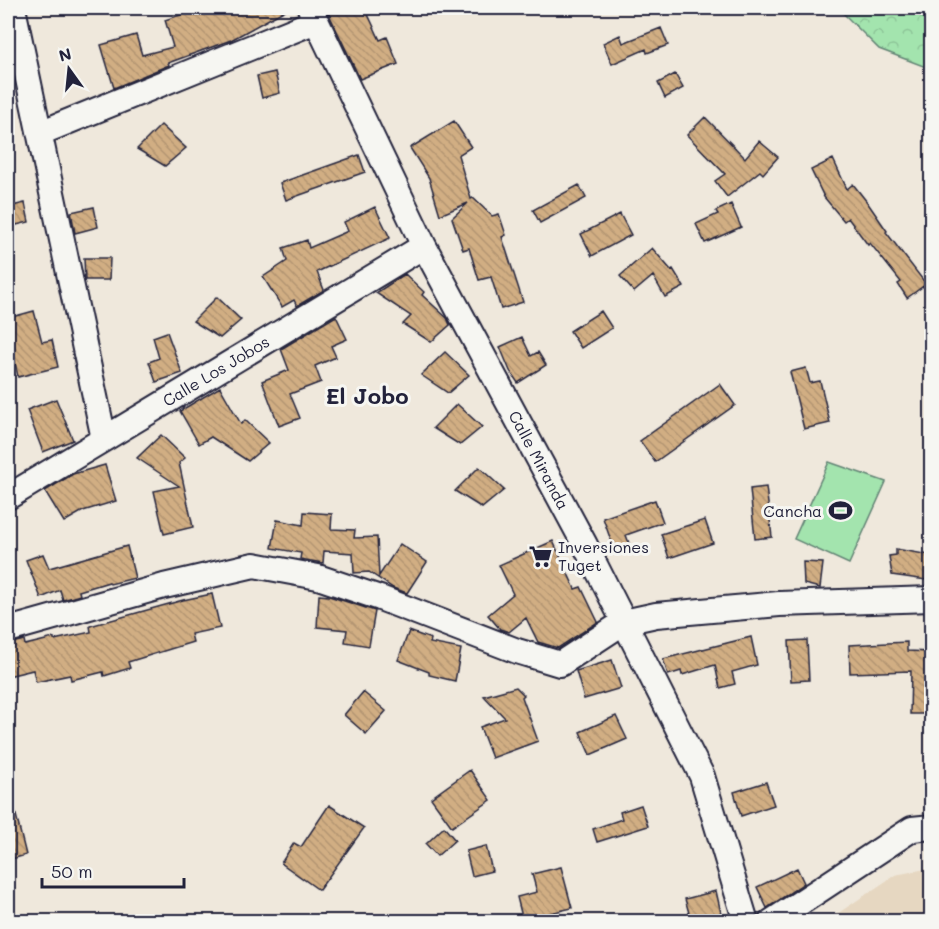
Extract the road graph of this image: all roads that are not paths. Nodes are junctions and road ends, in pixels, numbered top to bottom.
1 (13, 8) edge
2 (313, 14) edge
3 (40, 133) junction
4 (424, 246) junction
5 (104, 439) junction
6 (8, 497) edge
7 (932, 599) edge
8 (624, 622) junction
9 (8, 630) edge
10 (932, 827) edge
11 (746, 921) edge
12 (771, 921) edge

1 - 3 street
2 - 3 street
2 - 4 street, Calle Miranda
3 - 5 street
4 - 5 street, Calle Los Jobos
4 - 8 street, Calle Miranda
5 - 6 street, Calle Los Jobos
7 - 8 street
8 - 9 street
8 - 11 street, Calle Miranda
10 - 12 street

